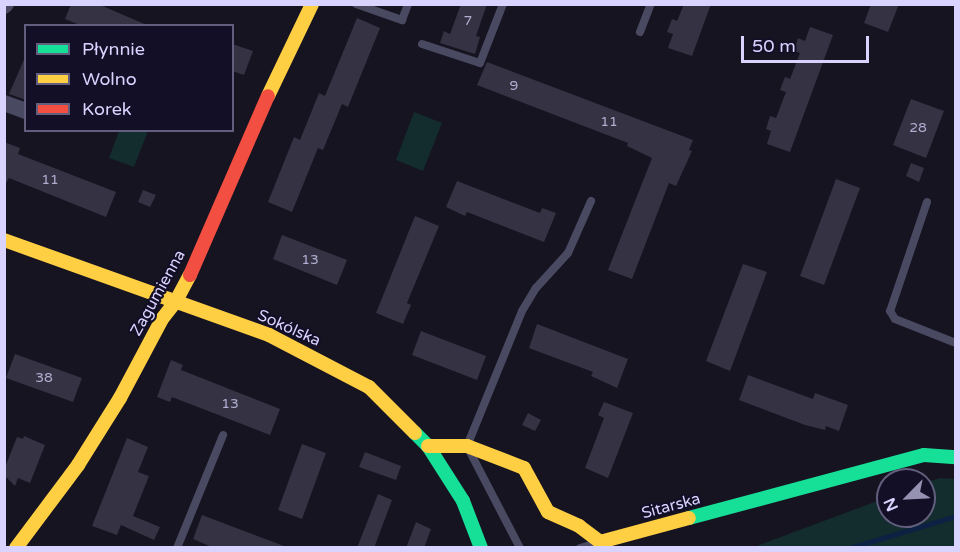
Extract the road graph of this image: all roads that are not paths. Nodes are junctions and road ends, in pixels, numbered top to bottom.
1 (312, 4) edge
2 (356, 4) edge
3 (408, 4) edge
4 (503, 4) edge
5 (651, 4) edge
6 (640, 32) dead end
7 (422, 44) dead end
8 (4, 103) edge
9 (24, 110) edge
10 (591, 201) dead end
11 (927, 202) dead end
12 (4, 240) edge
13 (176, 301) junction
14 (956, 344) edge
15 (223, 435) dead end
16 (428, 446) junction
17 (466, 446) junction
18 (956, 457) edge
19 (600, 542) junction
20 (16, 548) edge
21 (177, 548) edge
22 (481, 548) edge
23 (520, 548) edge
24 (580, 548) edge

1 - 13 street, Zagumienna
2 - 3 lane
4 - 7 lane
5 - 6 lane
8 - 9 street
10 - 17 lane
11 - 14 lane
12 - 13 street, Sokólska
13 - 16 street, Sokólska
13 - 20 street, Zagumienna
15 - 21 lane
16 - 17 street
16 - 22 street, Sokólska
17 - 19 street
17 - 23 lane
18 - 19 street, Sitarska
19 - 24 lane

